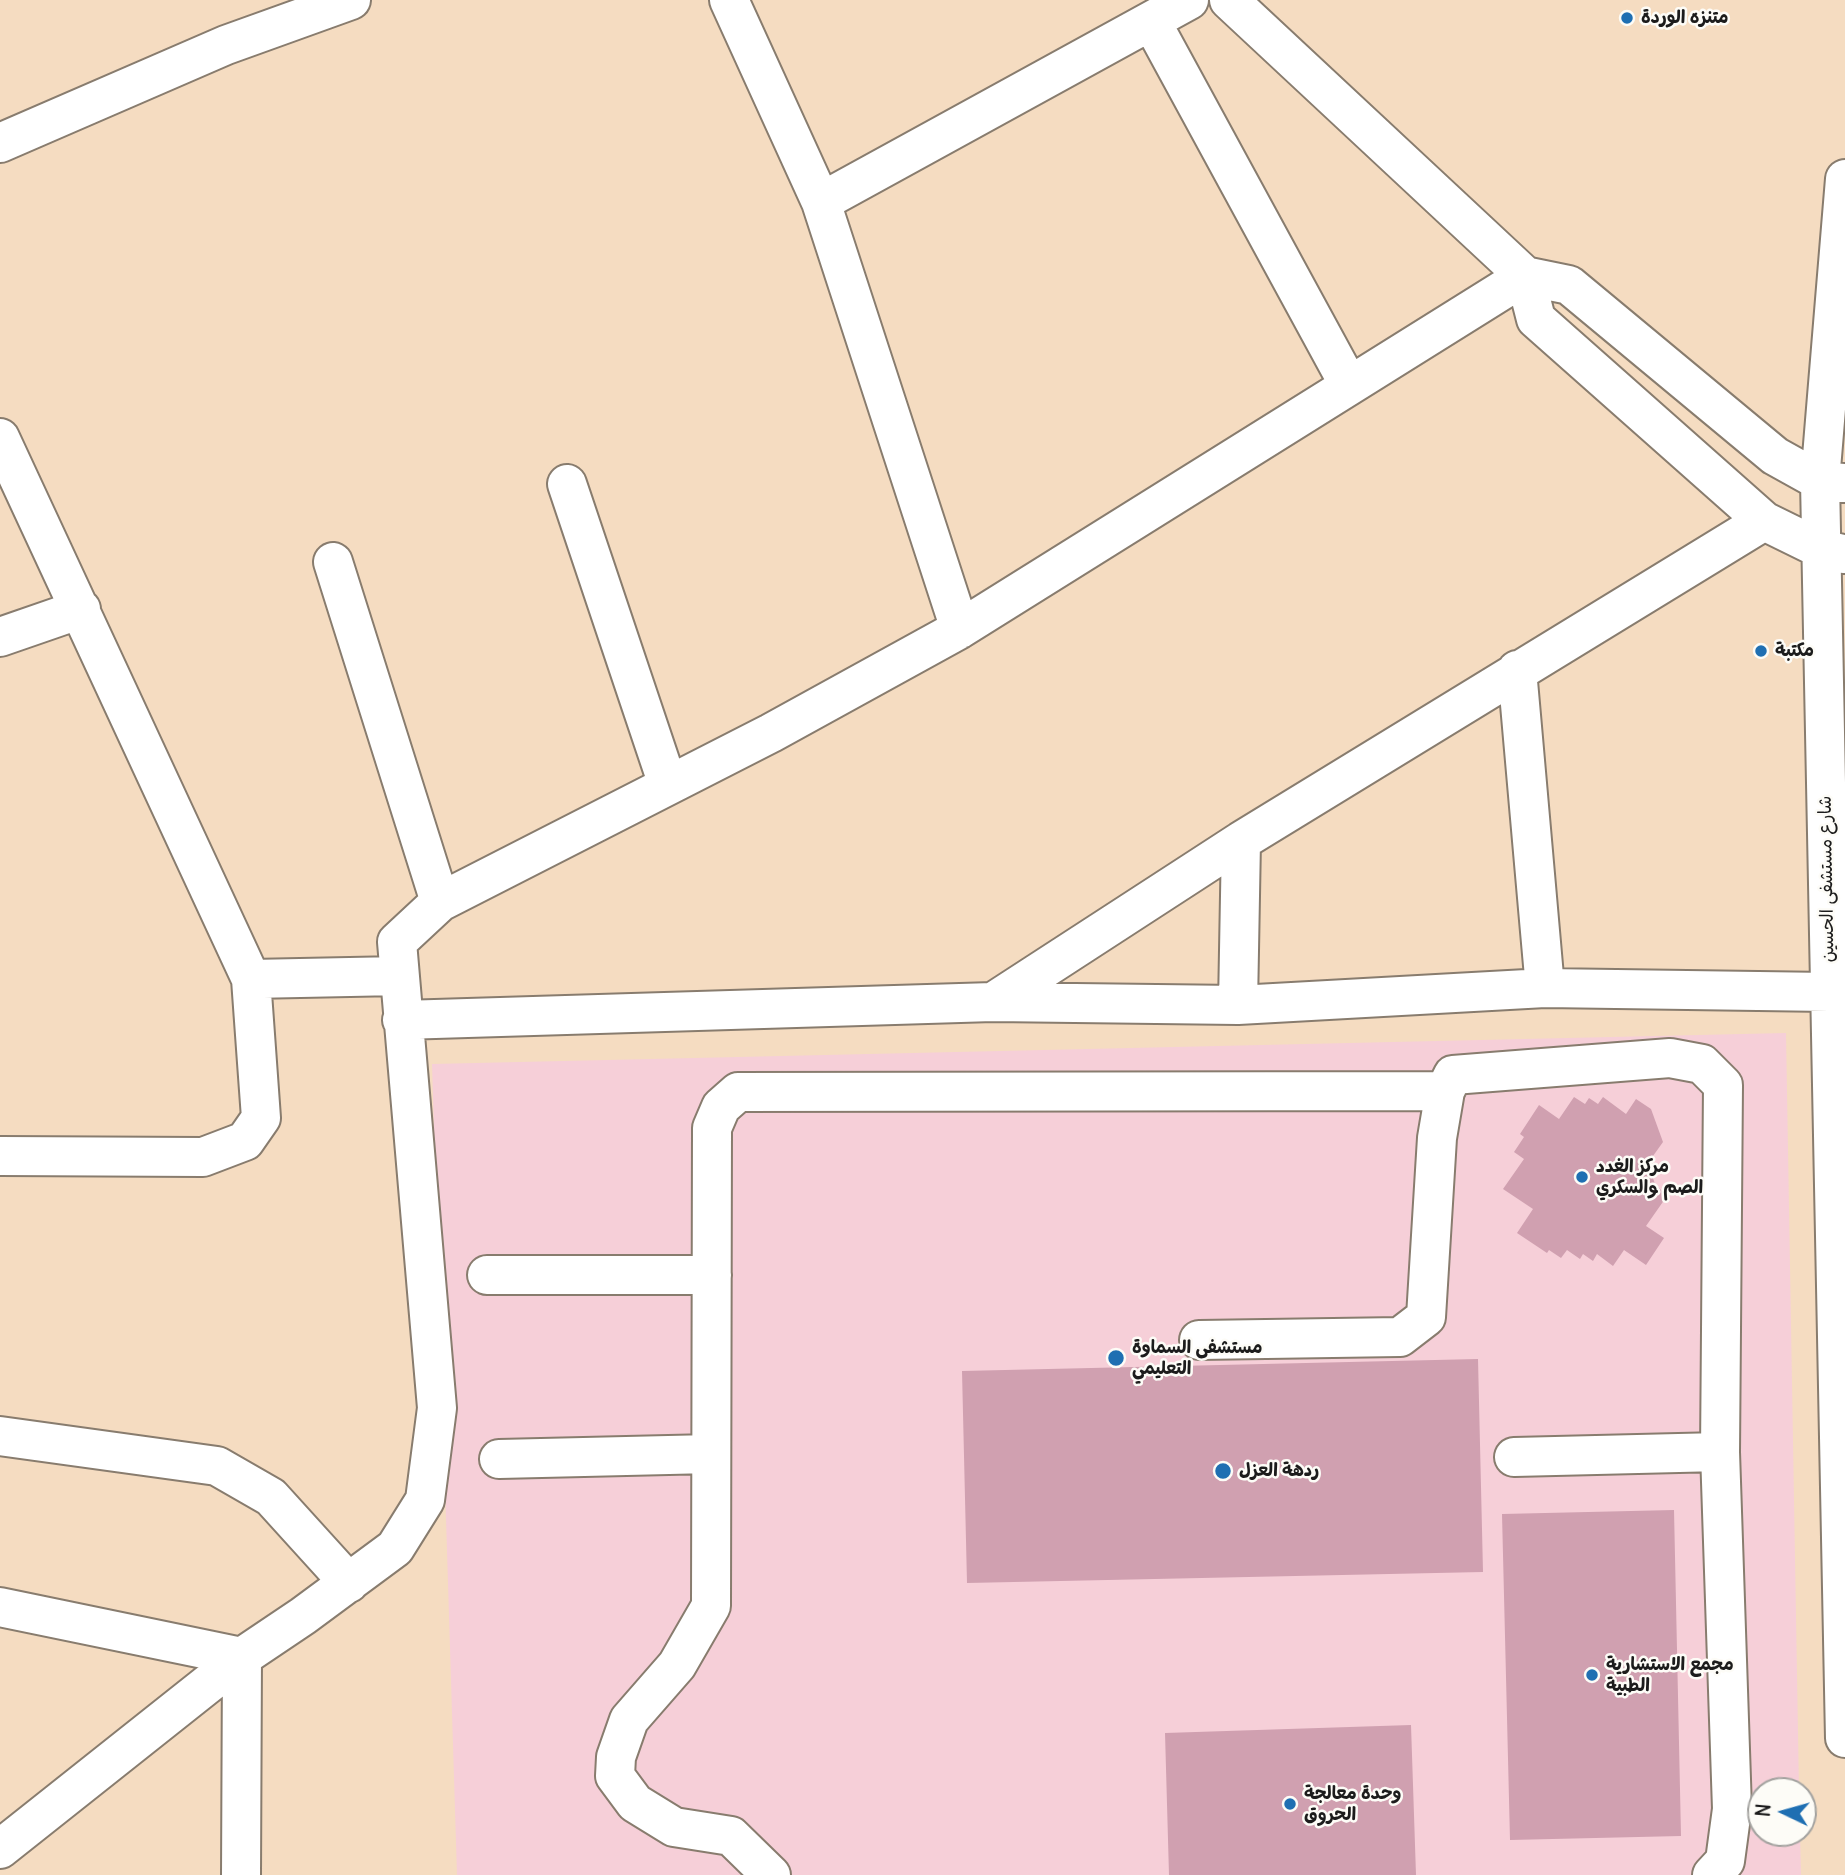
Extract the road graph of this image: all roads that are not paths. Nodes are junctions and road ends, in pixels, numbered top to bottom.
1 (351, 0) edge
2 (729, 0) edge
3 (1189, 0) edge
4 (1229, 0) edge
5 (1152, 21) junction
6 (0, 143) edge
7 (1845, 178) edge
8 (821, 202) junction
9 (1525, 276) junction
10 (1349, 385) junction
11 (0, 438) edge
12 (1832, 482) edge
13 (567, 484) dead end
14 (1764, 521) junction
15 (1833, 552) edge
16 (333, 562) dead end
17 (81, 609) junction
18 (960, 629) junction
19 (0, 637) edge
20 (1517, 670) junction
21 (668, 785) junction
22 (1241, 841) junction
23 (440, 902) junction
24 (399, 976) junction
25 (251, 979) junction
26 (1545, 988) junction
27 (1829, 992) junction
28 (993, 1002) junction
29 (1238, 1005) junction
30 (402, 1020) junction
31 (1445, 1091) junction
32 (0, 1156) edge
33 (487, 1275) dead end
34 (712, 1275) junction
35 (1199, 1340) dead end
36 (0, 1436) edge
37 (1720, 1452) junction
38 (711, 1454) junction
39 (1514, 1457) dead end
40 (499, 1459) dead end
41 (349, 1583) junction
42 (0, 1607) edge
43 (242, 1657) junction
44 (1845, 1738) edge
45 (0, 1849) edge
46 (1721, 1870) edge
47 (241, 1875) edge
48 (771, 1875) edge

1 - 6 street
2 - 8 street
3 - 5 street
4 - 9 street
5 - 8 street
5 - 10 street
7 - 12 street, شارع مستشفى الحسين
8 - 18 street
9 - 10 street
9 - 12 street
9 - 14 street
10 - 18 street
11 - 17 street
12 - 15 street, شارع مستشفى الحسين
13 - 21 street
14 - 15 street
14 - 20 street
15 - 27 street, شارع مستشفى الحسين
16 - 23 street
17 - 19 street
17 - 25 street
18 - 21 street
20 - 22 street
20 - 26 street
21 - 23 street
22 - 28 street
22 - 29 street
23 - 24 street
24 - 25 street
24 - 30 street
25 - 32 street
26 - 27 street
26 - 29 street
27 - 44 street, شارع مستشفى الحسين
28 - 29 street
28 - 30 street
30 - 41 street
31 - 34 street
31 - 35 street
31 - 37 street
33 - 34 street
34 - 38 street
36 - 41 street
37 - 39 street
37 - 46 street
38 - 40 street
38 - 48 street
41 - 43 street
42 - 43 street
43 - 45 street
43 - 47 street

